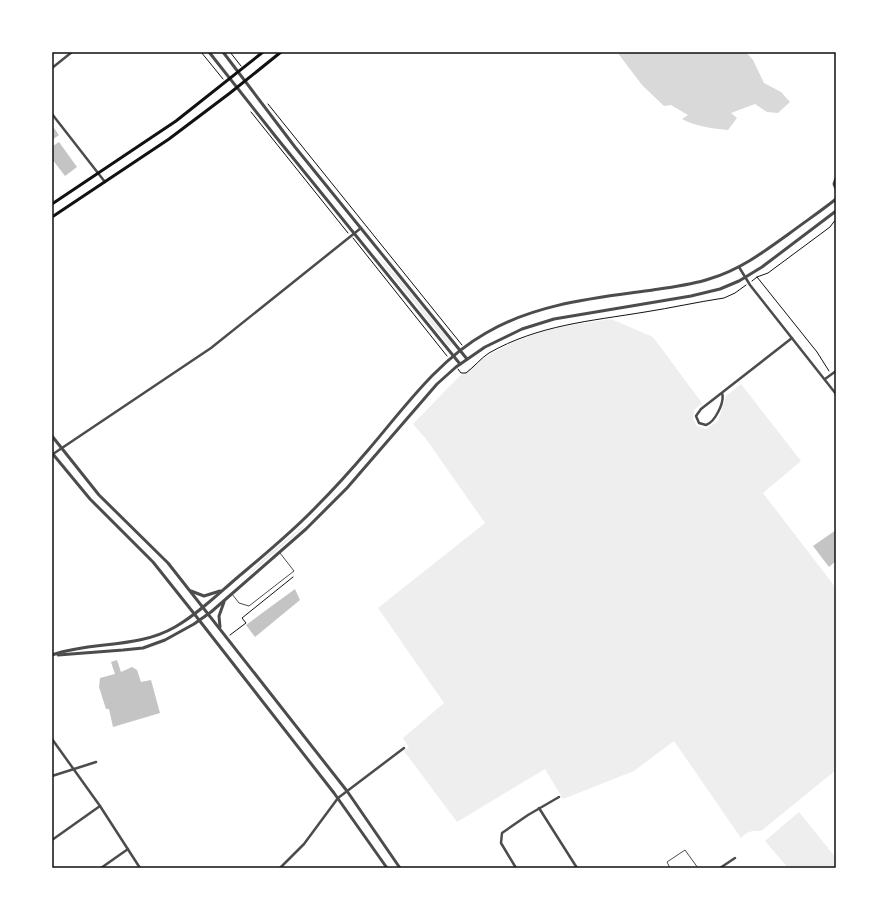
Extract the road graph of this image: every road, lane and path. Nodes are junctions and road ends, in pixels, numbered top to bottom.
1 (72, 52) edge
2 (201, 52) edge
3 (209, 52) edge
4 (223, 52) edge
5 (230, 52) edge
6 (263, 52) edge
7 (281, 52) edge
8 (52, 68) edge
9 (243, 69) junction
10 (216, 70) dead end
11 (238, 72) junction
12 (230, 79) junction
13 (244, 81) junction
14 (238, 87) junction
15 (268, 104) dead end
16 (251, 112) dead end
17 (52, 114) edge
18 (99, 173) junction
19 (836, 178) edge
20 (105, 182) junction
21 (836, 189) edge
22 (836, 199) edge
23 (52, 204) edge
24 (836, 211) edge
25 (52, 216) edge
26 (836, 219) edge
27 (343, 226) dead end
28 (361, 228) junction
29 (354, 233) junction
30 (358, 245) dead end
31 (739, 267) junction
32 (745, 278) junction
33 (745, 286) dead end
34 (792, 338) junction
35 (457, 339) dead end
36 (443, 350) dead end
37 (461, 351) junction
38 (454, 356) junction
39 (467, 359) junction
40 (460, 364) junction
41 (829, 370) dead end
42 (460, 371) dead end
43 (836, 371) edge
44 (825, 379) junction
45 (722, 393) junction
46 (836, 394) edge
47 (52, 436) edge
48 (61, 448) junction
49 (53, 453) edge
50 (280, 553) junction
51 (293, 577) dead end
52 (190, 591) junction
53 (222, 591) junction
54 (232, 594) junction
55 (224, 600) junction
56 (203, 607) junction
57 (194, 613) junction
58 (208, 614) junction
59 (200, 620) junction
60 (221, 630) junction
61 (230, 635) dead end
62 (52, 655) edge
63 (52, 739) edge
64 (404, 748) dead end
65 (96, 762) dead end
66 (73, 769) junction
67 (52, 776) edge
68 (347, 791) junction
69 (559, 797) dead end
70 (338, 798) junction
71 (100, 806) junction
72 (539, 808) junction
73 (52, 840) edge
74 (128, 849) junction
75 (735, 858) dead end
76 (101, 868) edge
77 (140, 868) edge
78 (280, 868) edge
79 (387, 868) edge
80 (400, 868) edge
81 (516, 868) edge
82 (577, 868) edge
83 (670, 868) edge
84 (698, 868) edge
85 (720, 868) edge

1 - 8 street
2 - 10 path
3 - 12 street
4 - 11 street
5 - 9 path
6 - 9 main road
7 - 13 main road
9 - 11 main road
11 - 12 main road
11 - 13 street
12 - 14 street
12 - 18 main road
13 - 14 main road
13 - 28 street
14 - 20 main road
14 - 29 street
15 - 35 path
16 - 27 path
17 - 18 street
18 - 20 street
18 - 23 main road
19 - 21 street
20 - 25 main road
22 - 31 street
24 - 32 street
26 - 41 path
28 - 29 street
28 - 37 street
29 - 38 street
29 - 48 street
30 - 36 path
31 - 32 street
31 - 37 street
32 - 34 street
32 - 39 street
33 - 42 path
34 - 44 street
34 - 45 street
37 - 38 street
37 - 39 street
38 - 40 street
38 - 53 street
39 - 40 street
40 - 50 street
43 - 44 street
44 - 46 street
45 - 45 street
47 - 48 street
48 - 49 street
48 - 52 street
49 - 57 street
50 - 54 street
50 - 54 lane
51 - 61 path
52 - 53 street
52 - 56 street
53 - 56 street
54 - 55 street
55 - 58 street
55 - 60 street
56 - 57 street
56 - 58 street
57 - 59 street
57 - 62 street
58 - 59 street
58 - 60 street
59 - 62 street
59 - 70 street
60 - 68 street
63 - 66 street
64 - 68 street
65 - 66 street
66 - 67 street
66 - 71 street
68 - 70 street
68 - 80 street
69 - 72 street
70 - 78 street
70 - 79 street
71 - 73 street
71 - 74 street
72 - 81 street
72 - 82 street
74 - 76 street
74 - 77 street
75 - 85 street
83 - 84 lane

